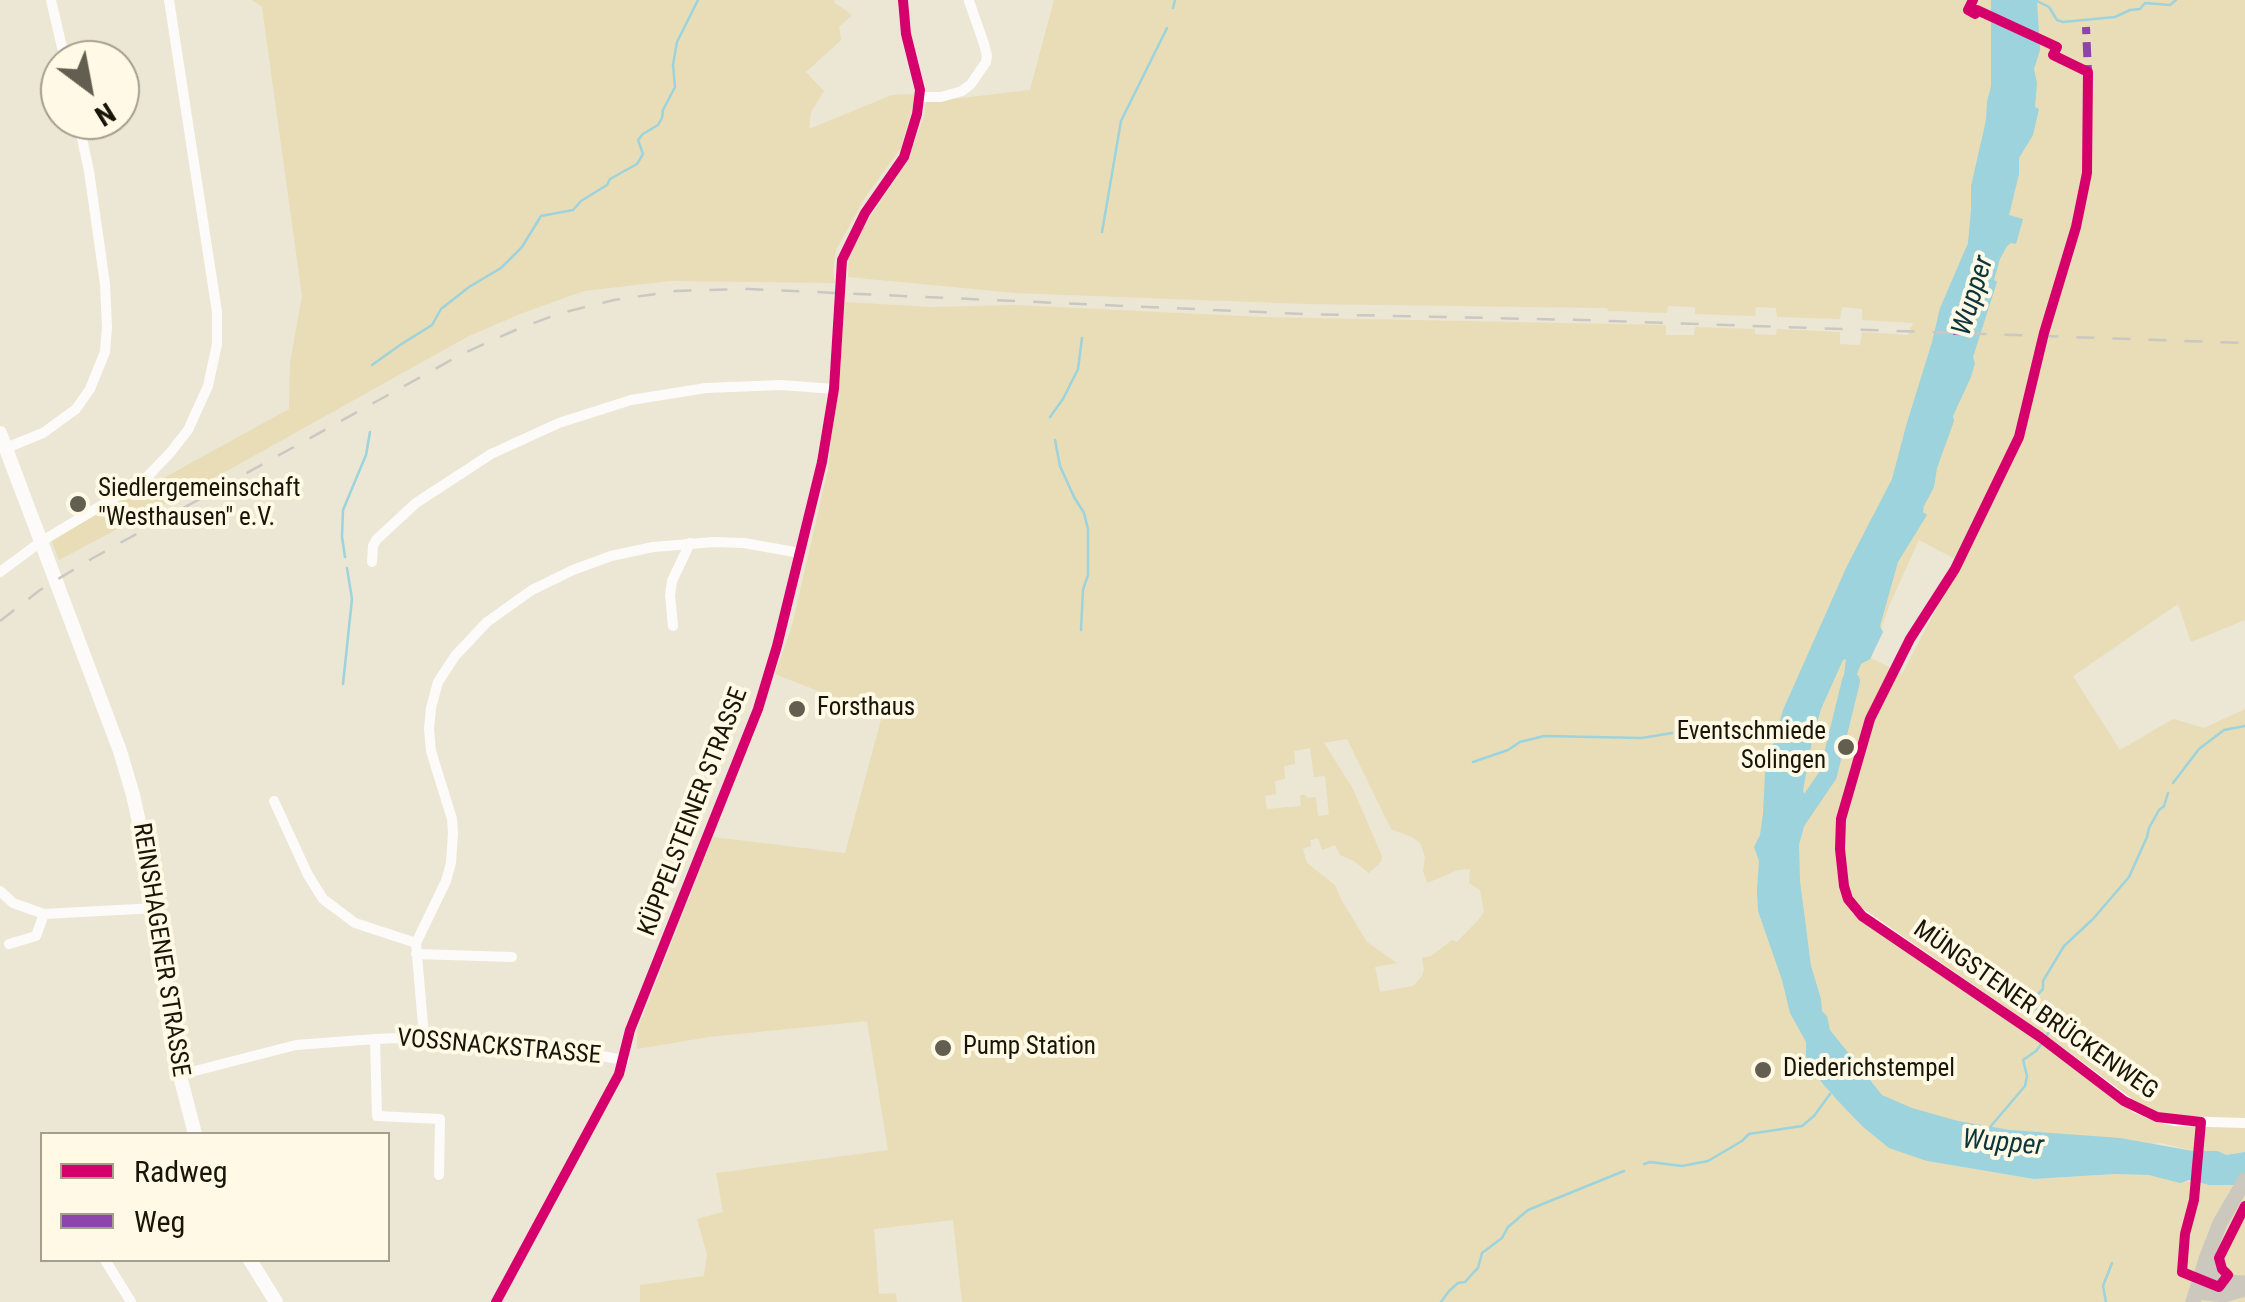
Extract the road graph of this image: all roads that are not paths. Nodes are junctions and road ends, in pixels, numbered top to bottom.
1 (50, 0) edge
2 (169, 0) edge
3 (903, 0) edge
4 (969, 1) edge
5 (60, 40) edge
6 (920, 97) junction
7 (83, 140) edge
8 (834, 389) junction
9 (3, 441) edge
10 (42, 542) junction
11 (690, 543) junction
12 (800, 554) junction
13 (372, 562) dead end
14 (0, 572) edge
15 (673, 626) dead end
16 (274, 802) dead end
17 (0, 891) edge
18 (156, 908) junction
19 (1856, 910) dead end
20 (44, 914) junction
21 (9, 944) dead end
22 (416, 948) junction
23 (512, 957) dead end
24 (424, 1038) junction
25 (375, 1039) junction
26 (624, 1060) junction
27 (179, 1075) junction
28 (2245, 1123) edge
29 (194, 1132) edge
30 (439, 1174) dead end
31 (2245, 1180) edge
32 (2206, 1259) junction
33 (106, 1262) edge
34 (251, 1262) edge
35 (2245, 1289) edge
36 (2195, 1297) edge
37 (131, 1302) edge
38 (276, 1302) edge
39 (496, 1302) edge
40 (2234, 1302) edge

1 - 5 street
2 - 10 street
3 - 6 street
4 - 6 street
6 - 8 street, KÜPPELSTEINER STRASSE
7 - 9 street
8 - 12 street, KÜPPELSTEINER STRASSE
8 - 13 street
9 - 10 main road, REINSHAGENER STRASSE
10 - 14 street
10 - 18 main road, REINSHAGENER STRASSE
11 - 12 street
11 - 15 street
11 - 22 street
12 - 26 street, KÜPPELSTEINER STRASSE
16 - 22 street
17 - 20 street
18 - 20 street
18 - 27 main road, REINSHAGENER STRASSE
19 - 28 street, MÜNGSTENER BRÜCKENWEG
20 - 21 street
22 - 23 street
22 - 24 street
24 - 25 street, VOSSNACKSTRASSE
24 - 26 street, VOSSNACKSTRASSE
25 - 27 street, VOSSNACKSTRASSE
25 - 30 street, VOSSNACKSTRASSE
26 - 39 street, KÜPPELSTEINER STRASSE
27 - 29 main road, REINSHAGENER STRASSE
31 - 32 main road
32 - 35 main road
32 - 36 main road
33 - 37 street
34 - 38 main road
35 - 36 main road
35 - 40 main road

